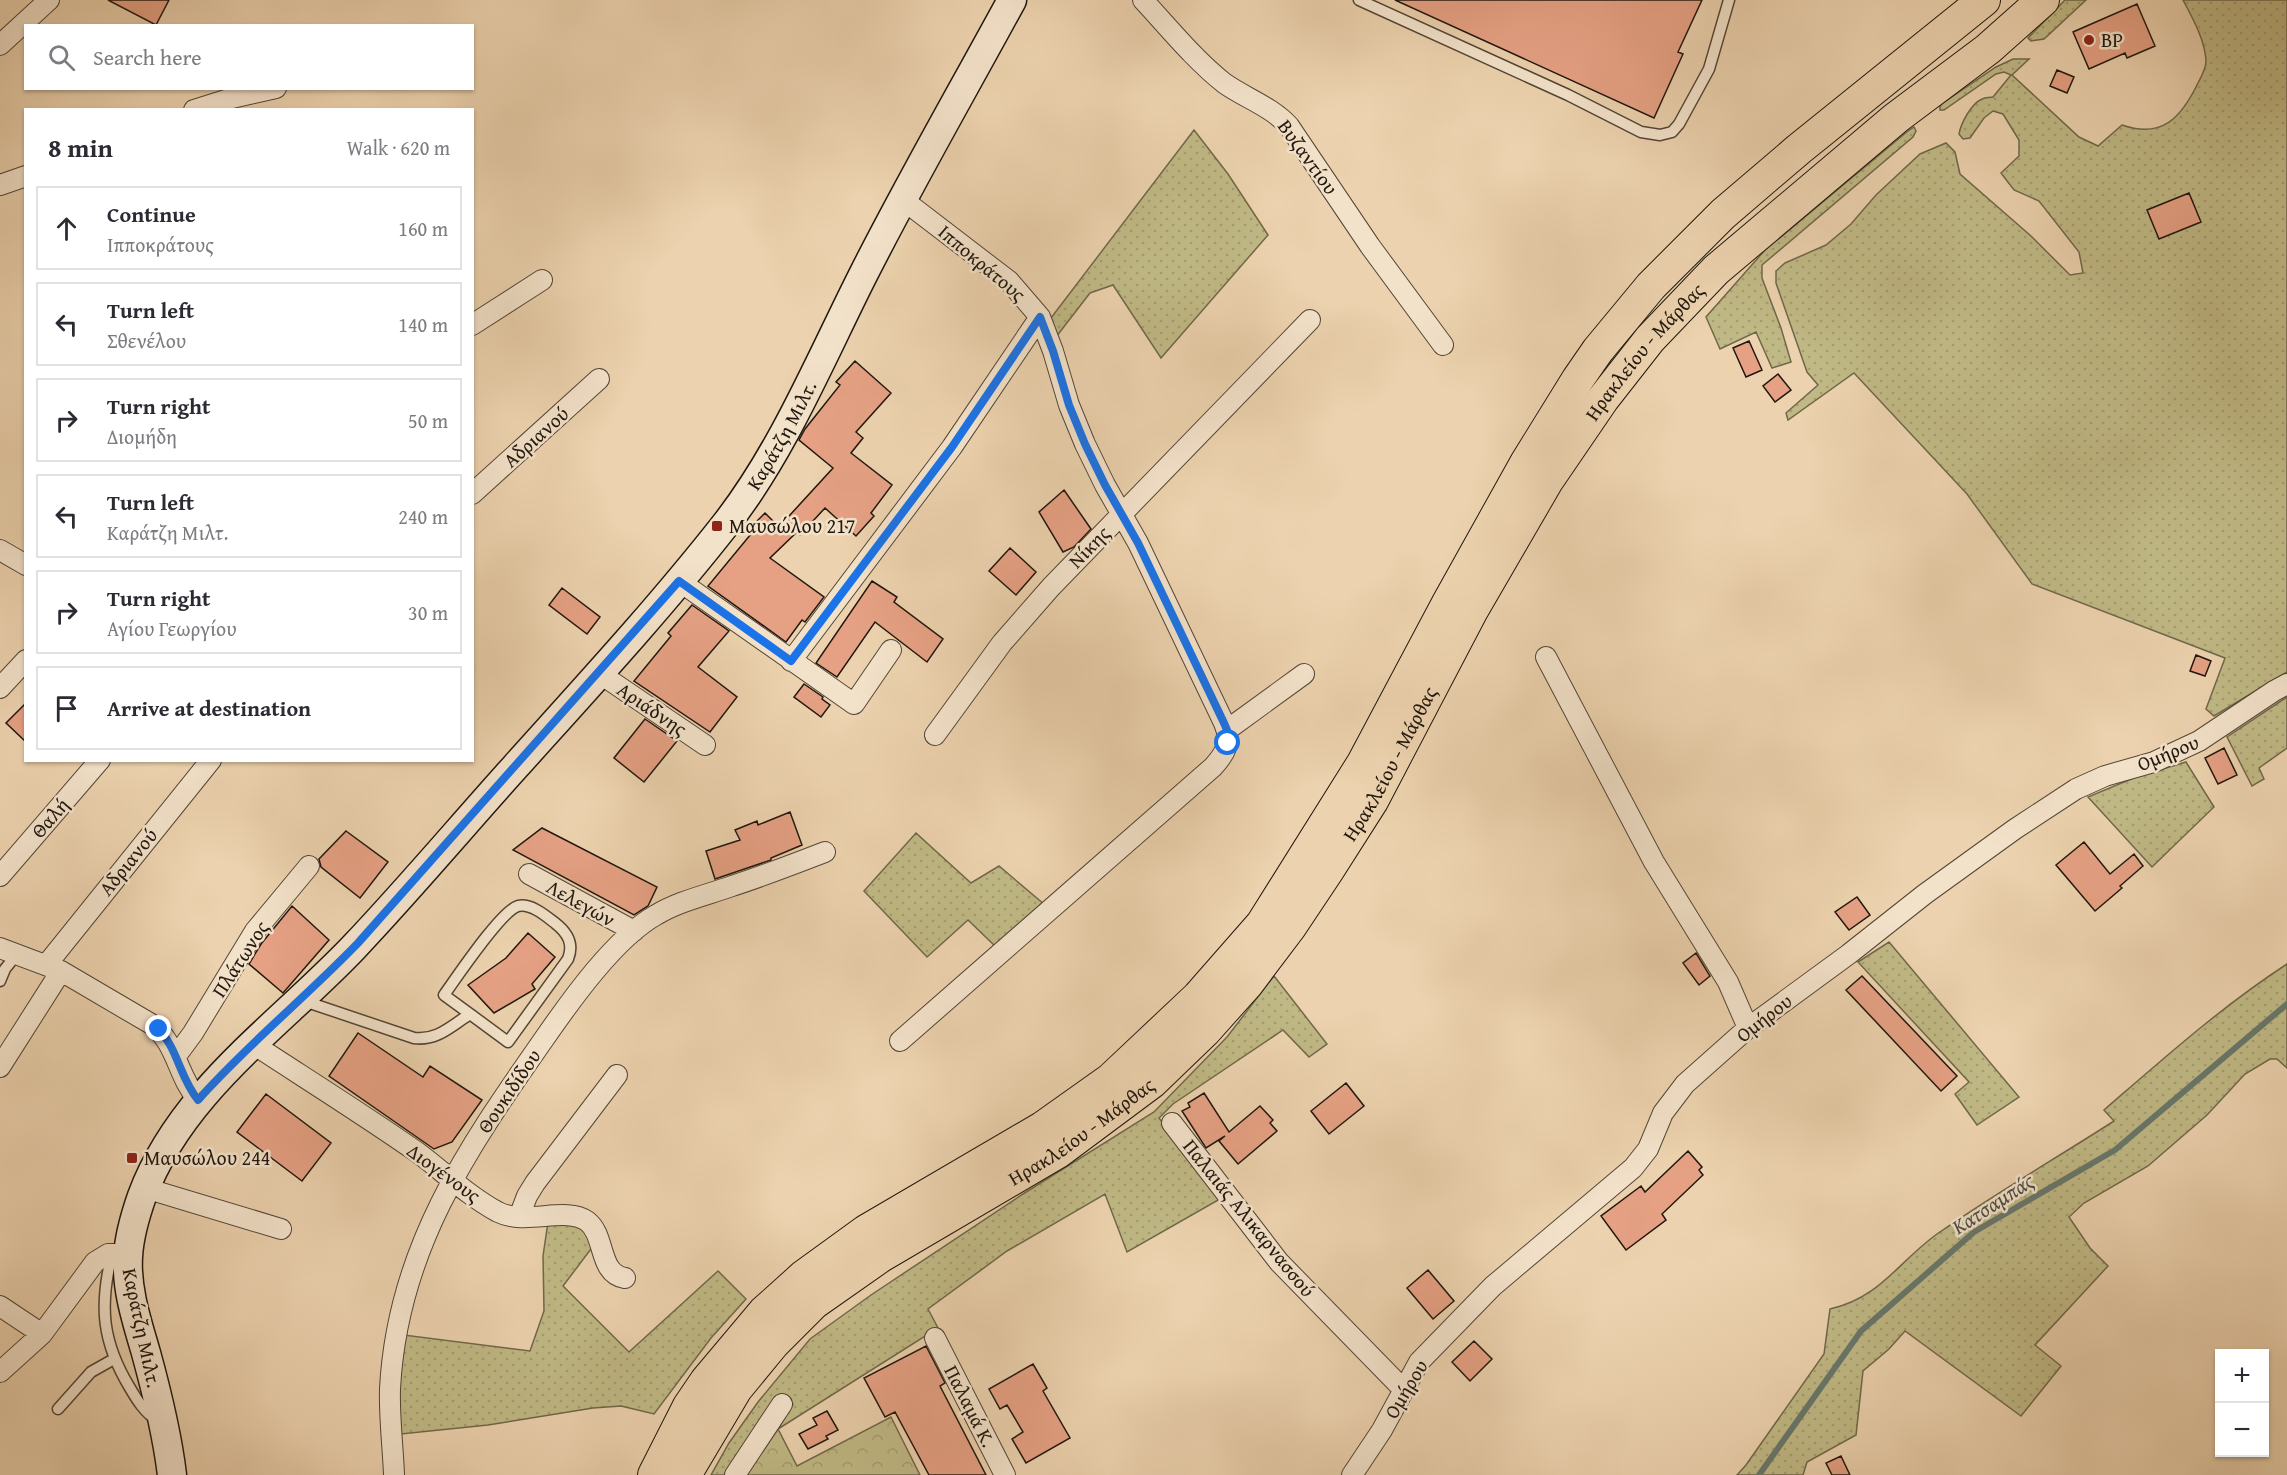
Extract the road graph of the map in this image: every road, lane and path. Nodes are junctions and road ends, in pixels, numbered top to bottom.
1 (50, 0) edge
2 (1143, 0) edge
3 (1359, 0) edge
4 (1729, 0) edge
5 (1984, 0) edge
6 (2043, 0) edge
7 (1003, 4) edge
8 (0, 45) edge
9 (267, 90) edge
10 (200, 108) edge
11 (24, 177) edge
12 (0, 185) edge
13 (902, 199) junction
14 (542, 280) dead end
15 (1040, 317) junction
16 (1310, 320) dead end
17 (474, 324) edge
18 (1443, 345) dead end
19 (599, 379) dead end
20 (474, 492) edge
21 (1121, 514) junction
22 (0, 550) edge
23 (24, 563) edge
24 (679, 581) junction
25 (891, 650) dead end
26 (1546, 657) dead end
27 (791, 661) junction
28 (24, 662) edge
29 (599, 673) junction
30 (1304, 674) dead end
31 (2287, 684) edge
32 (0, 687) edge
33 (1227, 730) junction
34 (935, 735) dead end
35 (705, 745) dead end
36 (98, 762) edge
37 (209, 762) edge
38 (825, 852) dead end
39 (309, 866) dead end
40 (529, 874) dead end
41 (0, 876) edge
42 (634, 932) junction
43 (8, 951) edge
44 (54, 967) junction
45 (0, 981) edge
46 (301, 1000) junction
47 (470, 1014) junction
48 (1748, 1028) junction
49 (900, 1041) dead end
50 (253, 1044) junction
51 (176, 1056) junction
52 (0, 1067) edge
53 (617, 1075) dead end
54 (198, 1100) junction
55 (1172, 1123) dead end
56 (452, 1180) junction
57 (145, 1188) junction
58 (519, 1217) junction
59 (281, 1229) dead end
60 (120, 1254) junction
61 (625, 1278) dead end
62 (0, 1306) edge
63 (42, 1334) junction
64 (935, 1338) dead end
65 (114, 1359) junction
66 (0, 1372) edge
67 (1404, 1389) junction
68 (782, 1404) dead end
69 (58, 1409) dead end
70 (163, 1422) junction
71 (172, 1475) edge
72 (394, 1475) edge
73 (654, 1475) edge
74 (685, 1475) edge
75 (735, 1475) edge
76 (1005, 1475) edge
77 (1352, 1475) edge

1 - 8 street
2 - 18 street, Βυζαντίου
3 - 4 lane
5 - 73 main road, Ηρακλείου - Μάρθας
6 - 74 main road, Ηρακλείου - Μάρθας
7 - 13 street, Καράτζη Μιλτ.
9 - 10 street
11 - 12 street
13 - 15 street, Ιπποκράτους
13 - 24 street, Καράτζη Μιλτ.
14 - 17 street
15 - 21 street, Ιπποκράτους
15 - 27 street
16 - 21 street, Νίκης
19 - 20 street, Αδριανού
21 - 33 street, Ιπποκράτους
21 - 34 street, Νίκης
22 - 23 street
24 - 27 street
24 - 29 street, Καράτζη Μιλτ.
25 - 27 street
26 - 48 street
28 - 32 street
29 - 35 street, Αριάδνης
29 - 46 street, Καράτζη Μιλτ.
30 - 33 street
31 - 48 street, Ομήρου
33 - 49 street
36 - 41 street, Θαλή
37 - 44 street, Αδριανού
38 - 42 street, Θουκιδίδου
39 - 51 street, Πλάτωνος
40 - 42 street, Λελεγών
42 - 56 street, Θουκιδίδου
43 - 44 street
43 - 45 lane
44 - 51 street
44 - 52 street, Αδριανού
46 - 47 lane
46 - 50 street, Καράτζη Μιλτ.
47 - 47 lane
48 - 67 street, Ομήρου
50 - 54 street, Καράτζη Μιλτ.
50 - 56 street, Διογένους
51 - 54 street
53 - 58 street
54 - 57 street, Καράτζη Μιλτ.
55 - 67 street, Παλαιάς Αλικαρνασσού
56 - 58 street, Διογένους
56 - 72 street, Θουκιδίδου
57 - 59 street
57 - 60 street, Καράτζη Μιλτ.
58 - 61 street, Διογένους
60 - 63 street
60 - 65 lane
60 - 70 street, Καράτζη Μιλτ.
62 - 63 street
63 - 66 street
64 - 76 street, Παλαμά Κ.
65 - 69 lane
65 - 70 lane
67 - 77 street, Ομήρου
68 - 75 street
70 - 71 street, Καράτζη Μιλτ.

